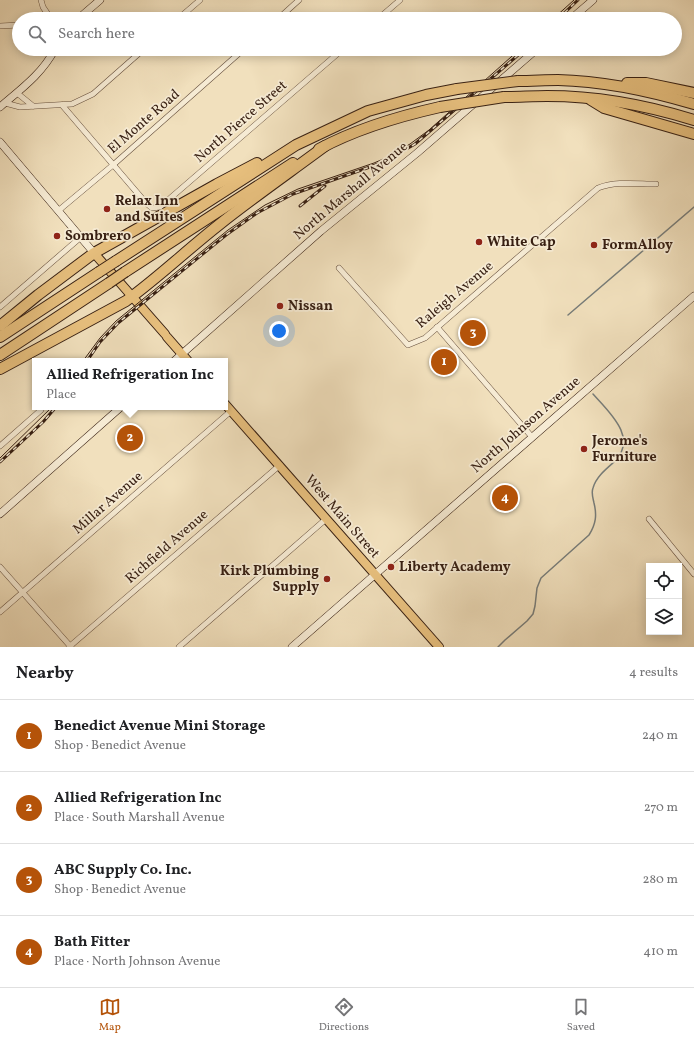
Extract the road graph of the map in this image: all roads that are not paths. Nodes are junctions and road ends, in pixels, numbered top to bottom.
1 (41, 0) edge
2 (100, 0) edge
3 (200, 0) edge
4 (299, 0) edge
5 (400, 0) edge
6 (592, 0) edge
7 (46, 12) edge
8 (86, 12) edge
9 (186, 12) edge
10 (286, 12) edge
11 (386, 12) edge
12 (579, 12) edge
13 (12, 25) edge
14 (0, 26) edge
15 (51, 56) edge
16 (136, 56) edge
17 (236, 56) edge
18 (335, 56) edge
19 (529, 56) edge
20 (587, 83) junction
21 (17, 93) junction
22 (694, 93) edge
23 (588, 98) junction
24 (694, 104) edge
25 (2, 105) edge
26 (62, 105) junction
27 (34, 107) junction
28 (694, 120) edge
29 (694, 134) edge
30 (0, 142) edge
31 (325, 146) junction
32 (287, 150) junction
33 (113, 165) junction
34 (656, 184) dead end
35 (58, 211) junction
36 (81, 237) junction
37 (94, 252) junction
38 (339, 268) dead end
39 (132, 297) junction
40 (692, 301) edge
41 (0, 307) edge
42 (0, 326) edge
43 (437, 327) junction
44 (0, 337) edge
45 (182, 354) junction
46 (0, 355) edge
47 (177, 358) edge
48 (185, 358) edge
49 (0, 369) edge
50 (228, 408) edge
51 (39, 410) edge
52 (118, 410) edge
53 (231, 411) junction
54 (532, 437) junction
55 (0, 446) edge
56 (280, 465) junction
57 (0, 514) edge
58 (649, 519) dead end
59 (326, 520) junction
60 (0, 567) edge
61 (375, 574) junction
62 (694, 574) edge
63 (22, 593) junction
64 (0, 612) edge
65 (70, 647) edge
66 (179, 647) edge
67 (292, 647) edge
68 (439, 647) edge

1 - 7 street
2 - 8 main road
3 - 9 street
4 - 10 street
5 - 11 street
6 - 12 main road
13 - 14 street
15 - 21 main road
16 - 26 street
17 - 33 street, El Monte Road
18 - 33 street, North Pierce Street
19 - 45 main road, North Marshall Avenue
20 - 22 highway
20 - 24 highway
20 - 32 highway, bridge
21 - 25 main road
21 - 27 street
23 - 28 highway
23 - 29 highway
23 - 31 highway, bridge
25 - 27 street
26 - 27 street
26 - 33 street
30 - 35 main road
31 - 39 highway
31 - 46 highway, bridge
32 - 37 highway
32 - 44 highway, bridge
33 - 35 street, El Monte Road
34 - 43 street, Raleigh Avenue
35 - 36 main road
36 - 37 main road
36 - 41 street
37 - 39 main road
37 - 42 highway
38 - 43 street, Raleigh Avenue
39 - 45 main road
39 - 49 highway
40 - 54 main road, North Johnson Avenue
43 - 54 street
45 - 47 main road, North Marshall Avenue
45 - 48 main road
50 - 53 main road, West Main Street
51 - 55 street
52 - 57 main road
53 - 56 main road, West Main Street
53 - 63 street, Millar Avenue
54 - 61 main road, North Johnson Avenue
56 - 59 main road, West Main Street
56 - 65 street, Richfield Avenue
58 - 62 street
59 - 61 main road, West Main Street
59 - 66 street
60 - 63 street
61 - 67 main road, North Johnson Avenue
61 - 68 main road, West Main Street
63 - 64 street, Millar Avenue
63 - 65 street

